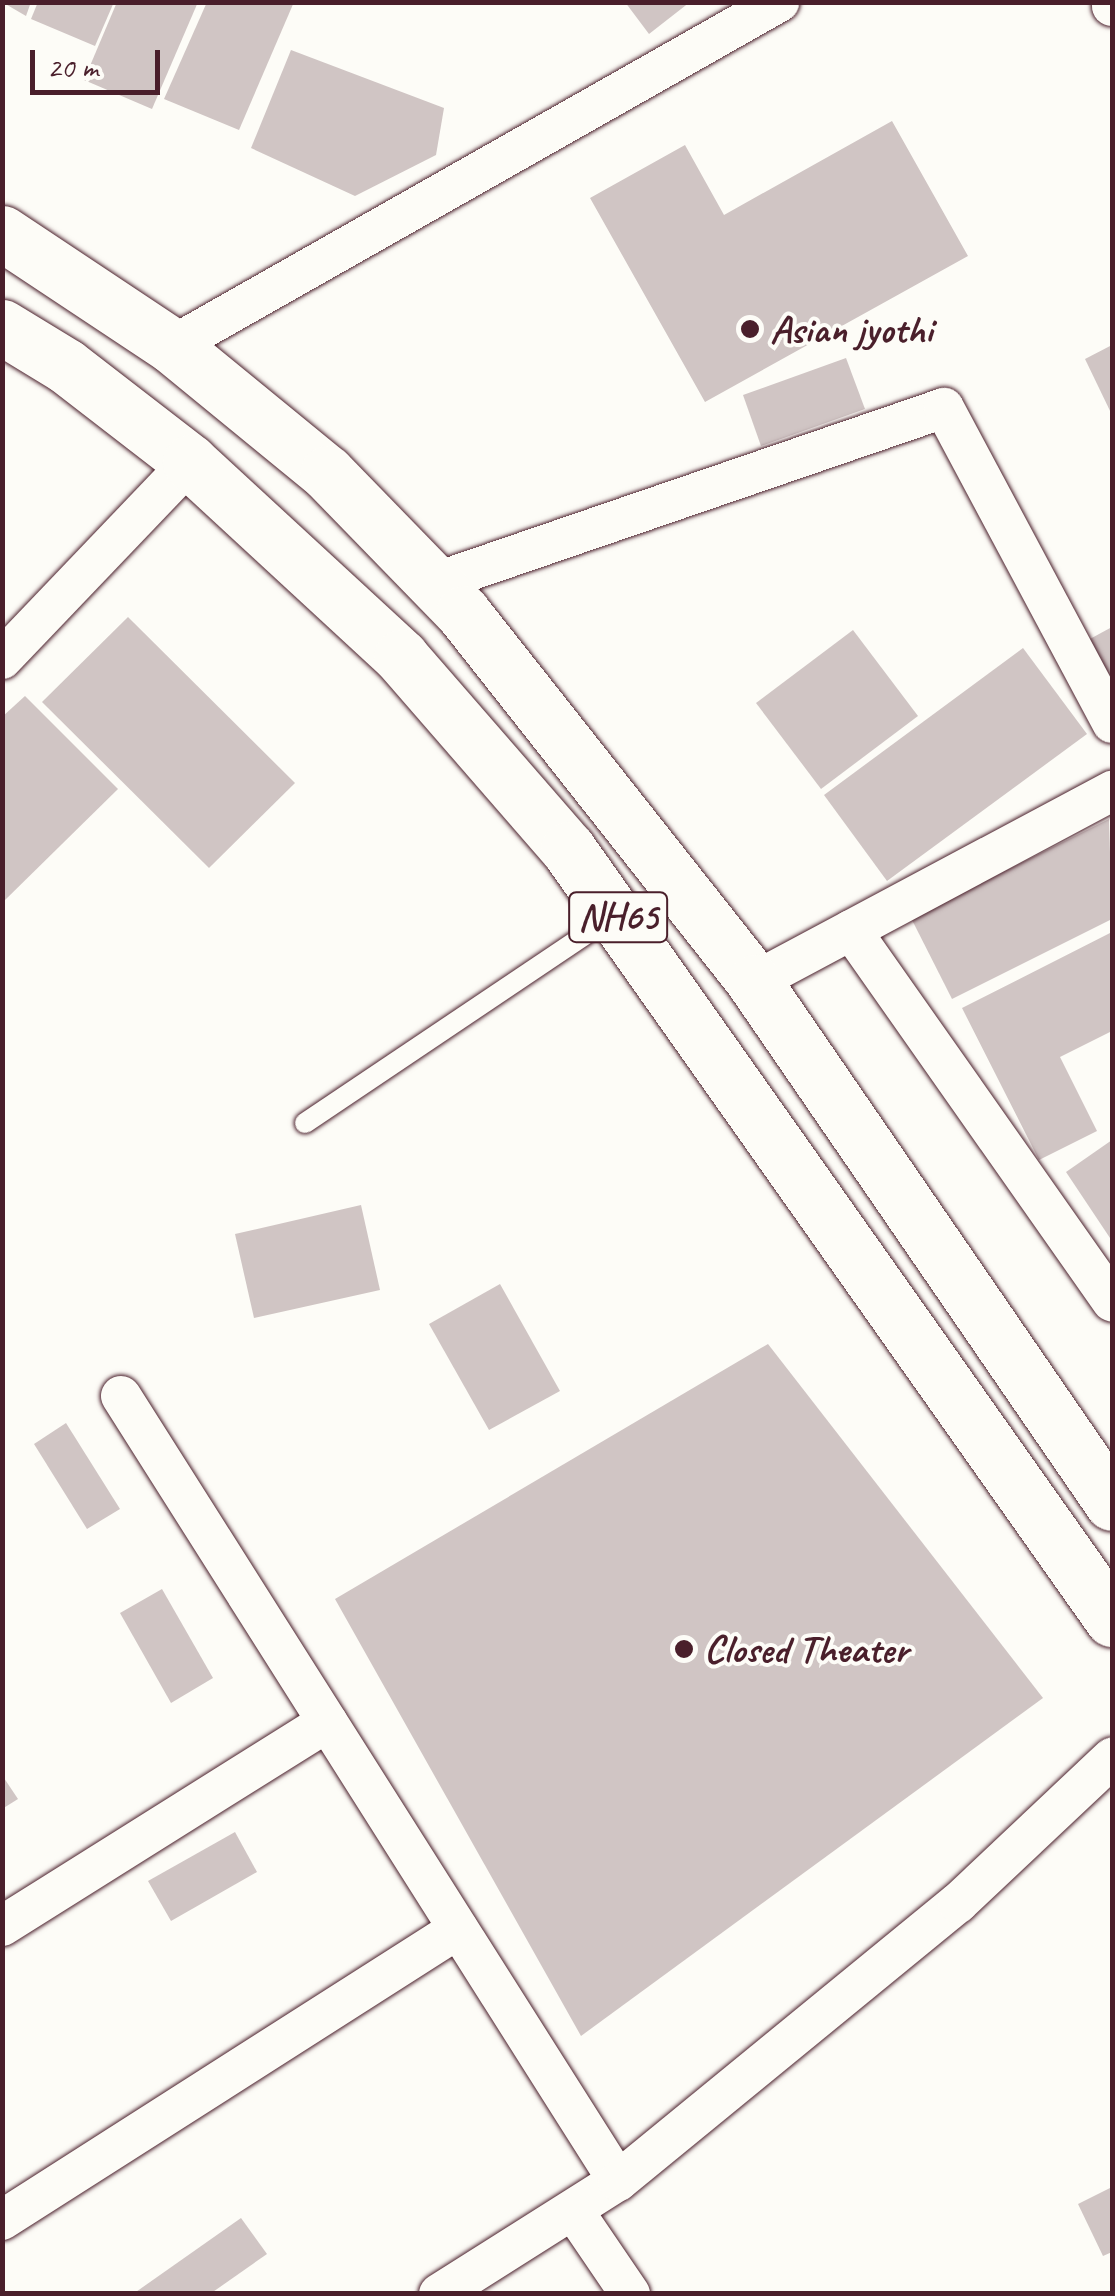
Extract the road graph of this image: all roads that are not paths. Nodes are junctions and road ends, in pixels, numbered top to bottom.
1 (778, 2) edge
2 (2, 233) edge
3 (2, 327) edge
4 (172, 346) junction
5 (190, 462) junction
6 (434, 583) junction
7 (2, 660) edge
8 (1112, 723) edge
9 (1112, 791) edge
10 (616, 914) junction
11 (851, 930) junction
12 (754, 982) junction
13 (305, 1124) dead end
14 (1112, 1302) edge
15 (121, 1396) dead end
16 (1112, 1503) edge
17 (1112, 1618) edge
18 (327, 1722) junction
19 (1112, 1758) edge
20 (2, 1926) edge
21 (458, 1929) junction
22 (618, 2181) junction
23 (575, 2213) junction
24 (2, 2220) edge
25 (440, 2294) edge
26 (630, 2294) edge

1 - 4 street
2 - 4 highway, NH65
3 - 5 highway, NH65
4 - 6 highway, NH65
5 - 7 street
5 - 10 highway, NH65
6 - 8 street
6 - 12 highway, NH65
9 - 11 street
10 - 13 lane
10 - 17 highway, NH65
11 - 12 street
11 - 14 street
12 - 16 highway, NH65
15 - 18 street
18 - 20 street
18 - 21 street
19 - 22 street
21 - 22 street
21 - 24 street
22 - 23 street
23 - 25 street
23 - 26 street

